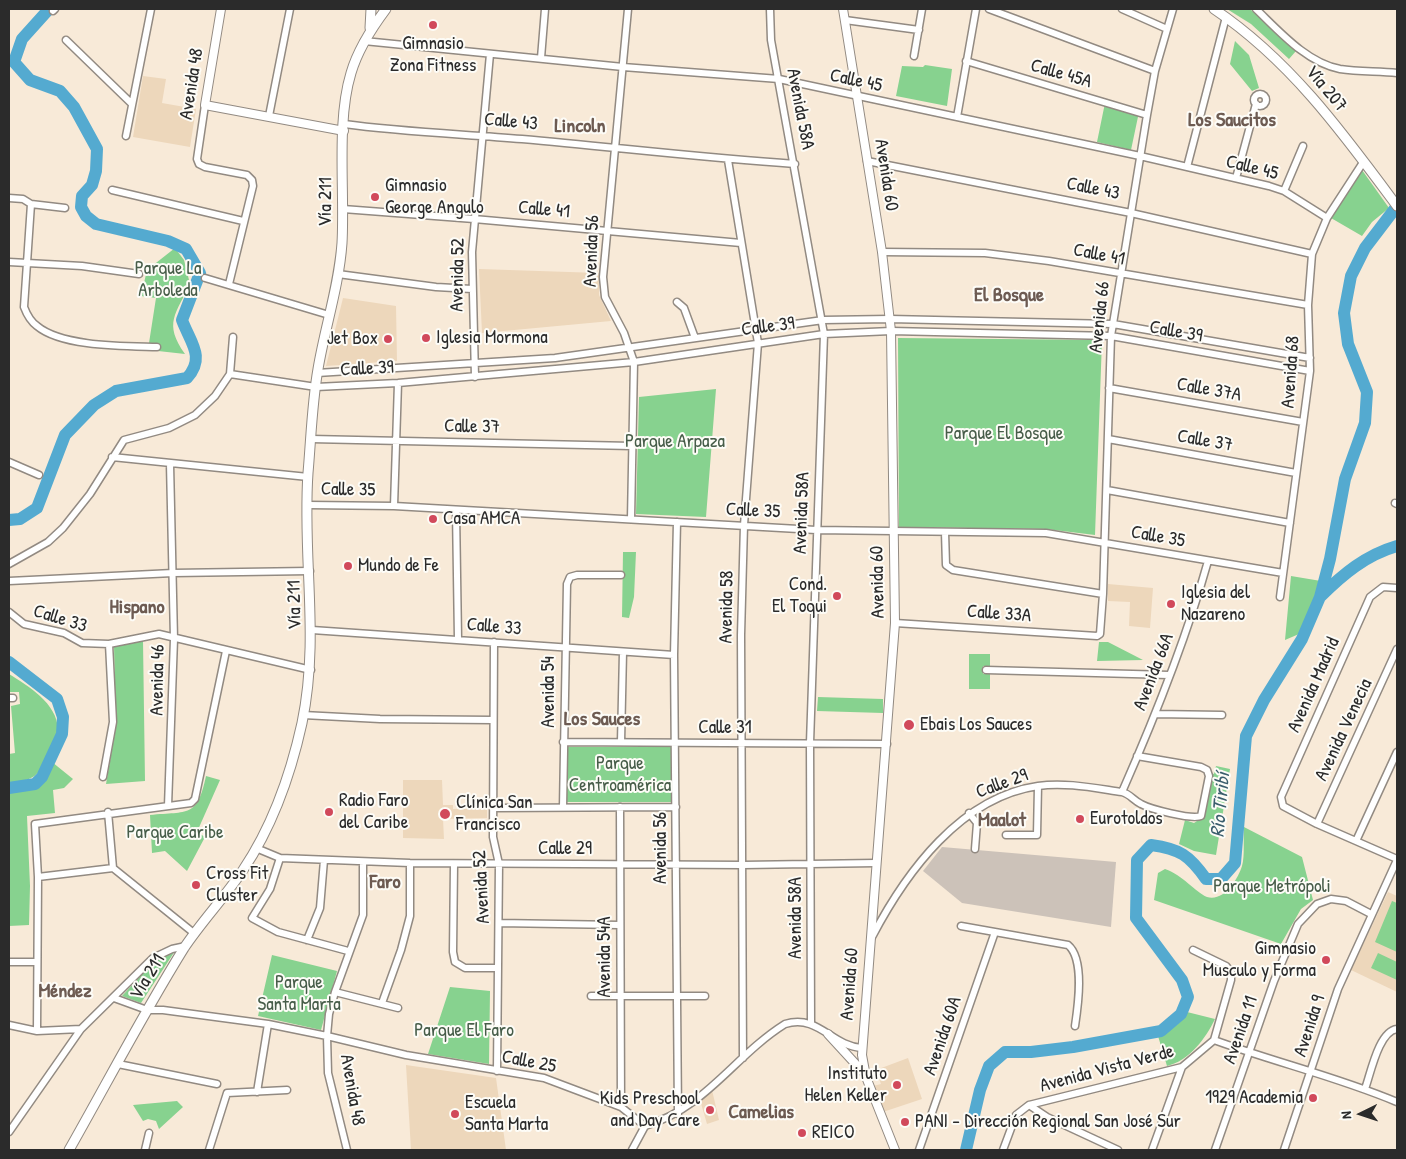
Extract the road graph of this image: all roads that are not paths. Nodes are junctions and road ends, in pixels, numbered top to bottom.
1 (151, 9) edge
2 (221, 9) edge
3 (290, 9) edge
4 (371, 9) edge
5 (386, 9) edge
6 (545, 9) edge
7 (628, 9) edge
8 (770, 9) edge
9 (843, 9) edge
10 (922, 9) edge
11 (976, 9) edge
12 (989, 9) edge
13 (1122, 9) edge
14 (1173, 9) edge
15 (1214, 9) edge
16 (1256, 9) edge
17 (1226, 17) junction
18 (845, 20) junction
19 (1167, 29) junction
20 (370, 30) junction
21 (919, 30) junction
22 (66, 40) dead end
23 (364, 41) junction
24 (490, 54) junction
25 (914, 56) dead end
26 (540, 58) junction
27 (966, 61) junction
28 (623, 67) junction
29 (1155, 71) junction
30 (1397, 73) edge
31 (779, 79) junction
32 (857, 96) junction
33 (132, 104) junction
34 (1256, 104) dead end
35 (205, 105) junction
36 (1147, 114) junction
37 (269, 116) junction
38 (957, 117) junction
39 (344, 128) junction
40 (483, 135) junction
41 (126, 136) dead end
42 (1303, 146) dead end
43 (614, 148) junction
44 (1140, 156) junction
45 (728, 160) junction
46 (867, 161) junction
47 (1364, 161) junction
48 (795, 164) junction
49 (1187, 167) junction
50 (1236, 178) junction
51 (112, 190) dead end
52 (1284, 191) junction
53 (9, 198) edge
54 (31, 204) junction
55 (1397, 206) edge
56 (65, 208) dead end
57 (343, 209) junction
58 (1131, 212) junction
59 (1327, 218) junction
60 (474, 219) junction
61 (243, 221) junction
62 (606, 230) junction
63 (741, 243) junction
64 (882, 252) junction
65 (1312, 254) junction
66 (9, 262) edge
67 (28, 262) junction
68 (139, 274) dead end
69 (338, 274) junction
70 (1120, 274) junction
71 (205, 278) dead end
72 (229, 284) junction
73 (472, 289) junction
74 (677, 302) dead end
75 (1308, 305) junction
76 (329, 316) junction
77 (890, 319) junction
78 (823, 320) junction
79 (1113, 324) junction
80 (756, 329) junction
81 (891, 331) junction
82 (824, 334) junction
83 (1111, 336) junction
84 (233, 337) dead end
85 (695, 338) junction
86 (758, 343) junction
87 (157, 347) dead end
88 (629, 348) junction
89 (1310, 358) junction
90 (634, 362) junction
91 (474, 365) junction
92 (1310, 371) junction
93 (317, 373) junction
94 (230, 374) junction
95 (475, 377) junction
96 (398, 383) junction
97 (316, 387) junction
98 (1109, 388) junction
99 (1303, 422) junction
100 (311, 439) junction
101 (1108, 439) junction
102 (397, 440) junction
103 (632, 446) junction
104 (112, 457) junction
105 (9, 462) edge
106 (170, 464) junction
107 (1296, 473) junction
108 (39, 474) dead end
109 (308, 477) junction
110 (1107, 490) junction
111 (308, 505) junction
112 (394, 506) junction
113 (456, 511) junction
114 (631, 519) junction
115 (677, 522) junction
116 (1290, 523) junction
117 (744, 525) junction
118 (816, 530) junction
119 (894, 532) junction
120 (946, 532) junction
121 (1105, 542) junction
122 (1208, 561) junction
123 (9, 564) edge
124 (310, 571) junction
125 (173, 573) junction
126 (1283, 574) junction
127 (621, 576) dead end
128 (9, 581) edge
129 (1397, 588) edge
130 (1103, 594) junction
131 (1280, 597) dead end
132 (9, 612) edge
133 (895, 623) junction
134 (312, 630) junction
135 (1100, 634) joint
136 (174, 638) junction
137 (458, 639) junction
138 (494, 642) junction
139 (109, 644) junction
140 (564, 647) junction
141 (1397, 649) edge
142 (226, 651) junction
143 (623, 652) junction
144 (674, 655) junction
145 (311, 670) junction
146 (986, 670) dead end
147 (1169, 675) junction
148 (1155, 714) junction
149 (304, 715) junction
150 (1222, 715) dead end
151 (493, 720) junction
152 (563, 742) junction
153 (621, 742) junction
154 (742, 742) junction
155 (676, 743) junction
156 (810, 743) junction
157 (887, 744) junction
158 (1397, 752) edge
159 (1138, 756) junction
160 (103, 778) dead end
161 (1038, 786) junction
162 (1122, 792) junction
163 (168, 806) junction
164 (563, 807) junction
165 (620, 807) junction
166 (676, 807) junction
167 (494, 808) junction
168 (108, 812) junction
169 (969, 813) junction
170 (1317, 824) junction
171 (1006, 835) dead end
172 (1356, 841) junction
173 (256, 848) junction
174 (975, 849) dead end
175 (280, 858) junction
176 (1397, 859) edge
177 (324, 860) junction
178 (363, 862) junction
179 (876, 862) junction
180 (410, 863) junction
181 (454, 864) junction
182 (499, 864) junction
183 (676, 864) junction
184 (811, 864) junction
185 (621, 865) junction
186 (743, 865) junction
187 (113, 868) junction
188 (38, 877) junction
189 (1371, 914) junction
190 (499, 923) junction
191 (620, 924) junction
192 (961, 926) dead end
193 (995, 932) junction
194 (195, 934) junction
195 (307, 940) junction
196 (870, 941) junction
197 (186, 946) junction
198 (1193, 950) dead end
199 (348, 951) junction
200 (9, 962) edge
201 (37, 962) junction
202 (498, 968) junction
203 (335, 992) junction
204 (678, 995) junction
205 (591, 996) dead end
206 (620, 996) junction
207 (705, 996) dead end
208 (114, 998) junction
209 (382, 1003) junction
210 (398, 1008) dead end
211 (147, 1010) junction
212 (811, 1023) junction
213 (268, 1024) junction
214 (9, 1025) edge
215 (1075, 1026) dead end
216 (81, 1029) junction
217 (1394, 1029) edge
218 (37, 1031) junction
219 (828, 1034) junction
220 (327, 1036) junction
221 (1214, 1040) junction
222 (862, 1048) junction
223 (1249, 1052) junction
224 (743, 1058) junction
225 (118, 1064) junction
226 (1182, 1068) junction
227 (497, 1071) junction
228 (1311, 1073) junction
229 (866, 1077) junction
230 (217, 1084) dead end
231 (1365, 1089) junction
232 (287, 1090) dead end
233 (257, 1092) junction
234 (1397, 1102) edge
235 (1029, 1105) junction
236 (621, 1107) junction
237 (678, 1114) junction
238 (645, 1126) junction
239 (9, 1132) edge
240 (149, 1133) dead end
241 (69, 1150) edge
242 (145, 1150) edge
243 (209, 1150) edge
244 (348, 1150) edge
245 (632, 1150) edge
246 (895, 1150) edge
247 (919, 1150) edge
248 (1003, 1150) edge
249 (1118, 1150) edge
250 (1152, 1150) edge
251 (1215, 1150) edge
252 (1284, 1150) edge

1 - 33 street
2 - 35 street, Avenida 48
3 - 37 street
4 - 20 main road
5 - 20 main road, Vía 211
6 - 26 street
7 - 28 street, Avenida 56
8 - 31 street, Avenida 58A
9 - 18 street, Avenida 60
10 - 21 street
11 - 27 street
12 - 29 street
13 - 19 street
14 - 19 street, Avenida 66
15 - 17 main road, Vía 207
16 - 30 street
17 - 47 main road, Vía 207
17 - 49 street
18 - 21 street
18 - 32 street, Avenida 60
19 - 29 street, Avenida 66
20 - 23 main road, Vía 211
21 - 25 street
22 - 33 street
23 - 24 street, Calle 45
23 - 39 main road, Vía 211
24 - 26 street, Calle 45
24 - 40 street, Avenida 52
26 - 28 street, Calle 45
27 - 36 street, Calle 45A
27 - 38 street
28 - 31 street, Calle 45
28 - 43 street, Avenida 56
29 - 36 street, Avenida 66
31 - 32 street, Calle 45
31 - 48 street, Avenida 58A
32 - 38 street, Calle 45
32 - 46 street, Avenida 60
33 - 41 street
34 - 50 street
35 - 37 street, Calle 43
35 - 61 street, Avenida 48
36 - 44 street, Avenida 66
37 - 39 street, Calle 43
38 - 44 street, Calle 45
39 - 40 street, Calle 43
39 - 57 main road, Vía 211
40 - 43 street, Calle 43
40 - 60 street, Avenida 52
42 - 52 street
43 - 45 street, Calle 43
43 - 62 street, Avenida 56
44 - 49 street, Calle 45
44 - 58 street, Avenida 66
45 - 48 street, Calle 43
45 - 63 street, Avenida 58
46 - 58 street, Calle 43
46 - 64 street, Avenida 60
47 - 55 main road, Vía 207
47 - 59 street, Avenida 68
48 - 78 street, Avenida 58A
49 - 50 street, Calle 45
50 - 52 street, Calle 45
51 - 61 street
52 - 59 street, Calle 45
53 - 54 street
54 - 56 street
54 - 67 street
57 - 60 street, Calle 41
57 - 69 main road, Vía 211
58 - 65 street, Calle 43
58 - 70 street, Avenida 66
59 - 65 street, Avenida 68
60 - 62 street, Calle 41
60 - 73 street, Avenida 52
61 - 72 street
62 - 63 street, Calle 41
62 - 88 street, Avenida 56
63 - 80 street, Avenida 58
64 - 70 street, Calle 41
64 - 77 street, Avenida 60
65 - 75 street, Avenida 68
66 - 67 street
67 - 68 street
67 - 87 street
69 - 73 street
69 - 76 main road, Vía 211
70 - 75 street, Calle 41
70 - 79 street, Avenida 66
71 - 72 street
72 - 76 street
73 - 91 street, Avenida 52
74 - 85 street
75 - 89 street, Avenida 68
76 - 93 main road, Vía 211
77 - 78 street, Calle 39
77 - 79 street, Calle 39
77 - 81 street, Avenida 60
78 - 80 street, Calle 39
78 - 82 street, Avenida 58A
79 - 83 street, Avenida 66
79 - 89 street, Calle 39
80 - 85 street, Calle 39
80 - 86 street, Avenida 58
81 - 82 street, Calle 39
81 - 83 street, Calle 39
81 - 119 street, Avenida 60
82 - 86 street, Calle 39
82 - 118 street, Avenida 58A
83 - 92 street, Calle 39
83 - 98 street, Avenida 66
84 - 94 street
85 - 88 street, Calle 39
86 - 90 street, Calle 39
86 - 117 street, Avenida 58
88 - 90 street, Avenida 56
88 - 91 street, Calle 39
89 - 92 street, Avenida 68
90 - 95 street, Calle 39
90 - 103 street, Avenida 56
91 - 93 street, Calle 39
91 - 95 street, Avenida 52
92 - 99 street, Avenida 68
93 - 97 main road, Vía 211
94 - 97 street, Calle 39
94 - 104 street
95 - 96 street, Calle 39
96 - 97 street, Calle 39
96 - 102 street
97 - 100 main road, Vía 211
98 - 99 street, Calle 37A
98 - 101 street, Avenida 66
99 - 107 street, Avenida 68
100 - 102 street, Calle 37
100 - 109 main road, Vía 211
101 - 107 street, Calle 37
101 - 110 street, Avenida 66
102 - 103 street, Calle 37
102 - 112 street
103 - 114 street, Avenida 56
104 - 106 street
104 - 123 street
105 - 108 street
106 - 109 street
106 - 125 street, Avenida 46
107 - 116 street, Avenida 68
109 - 111 main road, Vía 211
110 - 116 street
110 - 121 street, Avenida 66
111 - 112 street, Calle 35
111 - 124 main road, Vía 211
112 - 113 street, Calle 35
113 - 114 street, Calle 35
113 - 137 street
114 - 115 street, Calle 35
115 - 117 street, Calle 35
115 - 144 street, Avenida 56
116 - 126 street, Avenida 68
117 - 118 street, Calle 35
117 - 154 street, Avenida 58
118 - 119 street, Calle 35
118 - 156 street, Avenida 58A
119 - 120 street, Calle 35
119 - 133 street, Avenida 60
120 - 121 street, Calle 35
120 - 130 street, Calle 33A
121 - 122 street, Calle 35
121 - 130 street, Avenida 66
122 - 126 street, Calle 35
122 - 147 street, Avenida 66A
124 - 125 street
124 - 134 main road, Vía 211
125 - 128 street
125 - 136 street, Avenida 46
126 - 131 street, Avenida 68
127 - 140 street, Avenida 54
129 - 170 street, Avenida Madrid
130 - 135 street, Avenida 66
132 - 139 street, Calle 33
133 - 135 street, Calle 33A
133 - 157 street, Avenida 60
134 - 137 street, Calle 33
134 - 145 main road, Vía 211
136 - 139 street, Calle 33
136 - 142 street, Calle 33
136 - 163 street, Avenida 46
137 - 138 street, Calle 33
138 - 140 street, Calle 33
138 - 151 street, Avenida 52
139 - 160 street
140 - 143 street, Calle 33
140 - 152 street, Avenida 54
141 - 170 street, Avenida Venecia
142 - 145 street, Calle 33
142 - 163 street
143 - 144 street, Calle 33
143 - 153 street
144 - 155 street, Avenida 56
145 - 149 main road, Vía 211
146 - 147 street
147 - 148 street, Avenida 66A
148 - 150 street
148 - 159 street, Avenida 66A
149 - 151 street
149 - 173 main road, Vía 211
151 - 167 street, Avenida 52
152 - 153 street, Calle 31
152 - 164 street, Avenida 54
153 - 155 street, Calle 31
154 - 155 street, Calle 31
154 - 156 street, Calle 31
154 - 186 street, Avenida 58
155 - 166 street, Avenida 56
156 - 157 street, Calle 31
156 - 184 street, Avenida 58A
157 - 179 street, Avenida 60
158 - 172 street
159 - 162 street, Avenida 66A
159 - 162 street, Calle 29
161 - 162 street, Calle 29
161 - 169 street, Calle 29
161 - 171 street
163 - 168 street
164 - 165 street
164 - 167 street
165 - 166 street
165 - 185 street, Avenida 54A
166 - 183 street, Avenida 56
167 - 182 street, Avenida 52
168 - 187 street
168 - 188 street
169 - 174 street
169 - 196 street, Calle 29
170 - 172 street
172 - 176 street
173 - 175 street, Calle 29
173 - 194 main road, Vía 211
175 - 177 street, Calle 29
175 - 195 street
176 - 189 street, Avenida 9
177 - 178 street, Calle 29
177 - 195 street
178 - 180 street, Calle 29
178 - 199 street, Avenida 48
179 - 184 street, Calle 29
179 - 196 street, Avenida 60
180 - 181 street, Calle 29
180 - 209 street
181 - 182 street, Calle 29
181 - 202 street
182 - 185 street, Calle 29
182 - 190 street, Avenida 52
183 - 185 street, Calle 29
183 - 186 street, Calle 29
183 - 204 street, Avenida 56
184 - 186 street, Calle 29
184 - 212 street, Avenida 58A
185 - 191 street, Avenida 54A
186 - 224 street, Avenida 58
187 - 188 street
187 - 194 street
188 - 201 street
189 - 223 street, Avenida 11
189 - 228 street, Avenida 9
190 - 191 street
190 - 202 street, Avenida 52
191 - 206 street, Avenida 54A
192 - 193 street
193 - 215 street
193 - 247 street, Avenida 60A
194 - 197 main road, Vía 211
195 - 199 street
196 - 222 street, Avenida 60
197 - 208 street
197 - 211 main road, Vía 211
198 - 221 street
199 - 203 street, Avenida 48
200 - 201 street
201 - 218 street
202 - 227 street, Avenida 52
203 - 209 street
203 - 220 street, Avenida 48
204 - 206 street
204 - 207 street
204 - 237 street, Avenida 56
205 - 206 street
206 - 236 street, Avenida 54A
208 - 211 street, Calle 25
208 - 216 street
209 - 210 street
211 - 213 street, Calle 25
211 - 225 main road, Vía 211
212 - 219 street
212 - 224 street
213 - 220 street, Calle 25
213 - 233 street
214 - 218 street
216 - 218 street
216 - 239 street
217 - 231 street
219 - 222 street
219 - 229 street
220 - 227 street, Calle 25
220 - 244 street, Avenida 48
221 - 223 street
221 - 226 street, Avenida Vista Verde
222 - 229 street, Avenida 60
223 - 228 street
223 - 251 street, Avenida 11
224 - 237 street
225 - 230 street
225 - 241 main road, Vía 211
226 - 235 street, Avenida Vista Verde
226 - 250 street
227 - 236 street, Calle 25
228 - 231 street
228 - 252 street, Avenida 9
229 - 246 street, Avenida 60
231 - 234 street
232 - 233 street
233 - 243 street
235 - 248 street, Avenida Vista Verde
235 - 249 street
236 - 238 street, Calle 25
237 - 238 street
238 - 245 street
240 - 242 street

